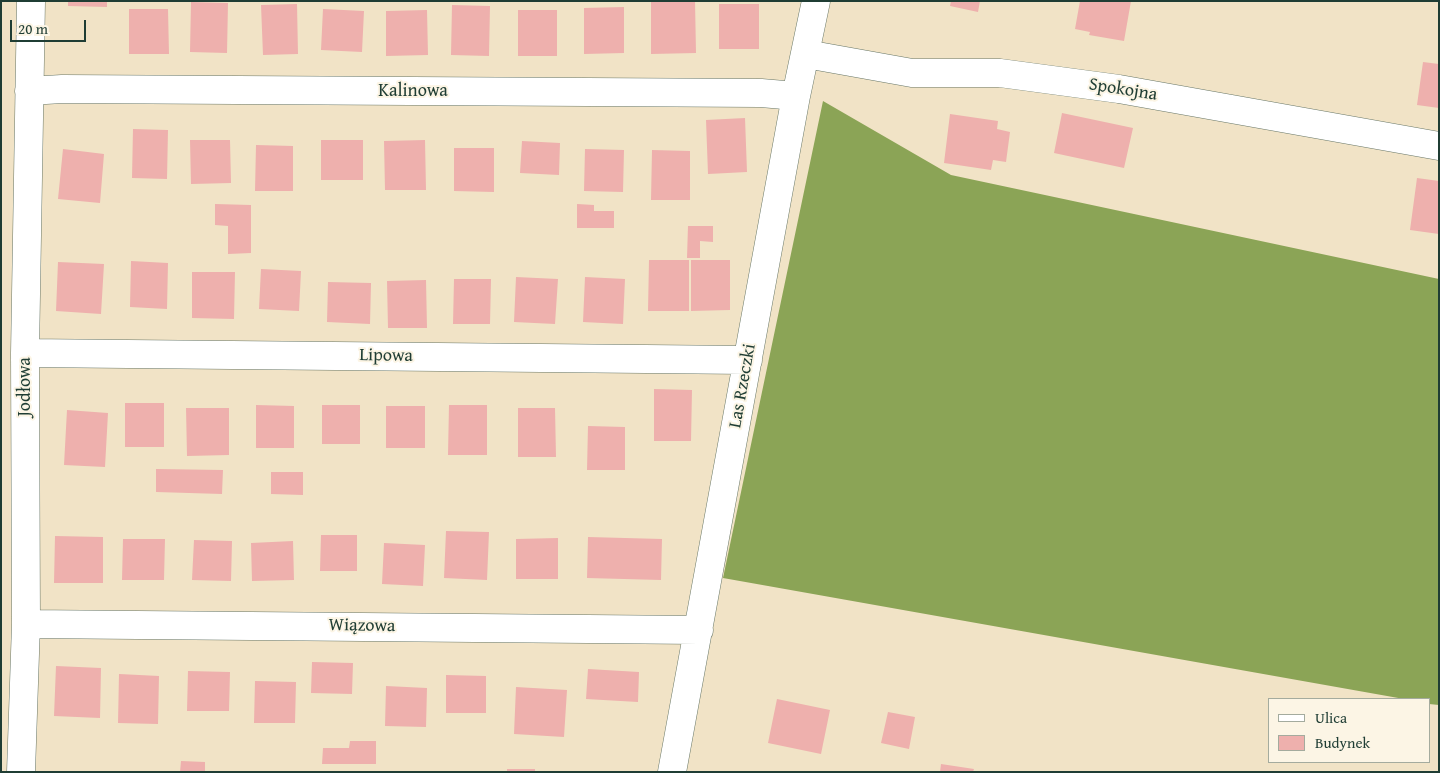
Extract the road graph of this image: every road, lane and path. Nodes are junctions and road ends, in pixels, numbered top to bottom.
1 (31, 1) edge
2 (816, 1) edge
3 (806, 54) junction
4 (29, 90) junction
5 (796, 96) junction
6 (1439, 146) edge
7 (25, 353) junction
8 (748, 360) junction
9 (26, 624) junction
10 (699, 630) junction
11 (21, 772) edge
12 (672, 772) edge

1 - 4 street, Jodłowa
2 - 3 street, Las Rzeczki
3 - 5 street, Las Rzeczki
3 - 6 street, Spokojna
4 - 5 street, Kalinowa
4 - 7 street, Jodłowa
5 - 8 street, Las Rzeczki
7 - 8 street, Lipowa
7 - 9 street, Jodłowa
8 - 10 street, Las Rzeczki
9 - 10 street, Wiązowa
9 - 11 street, Jodłowa
10 - 12 street, Las Rzeczki

